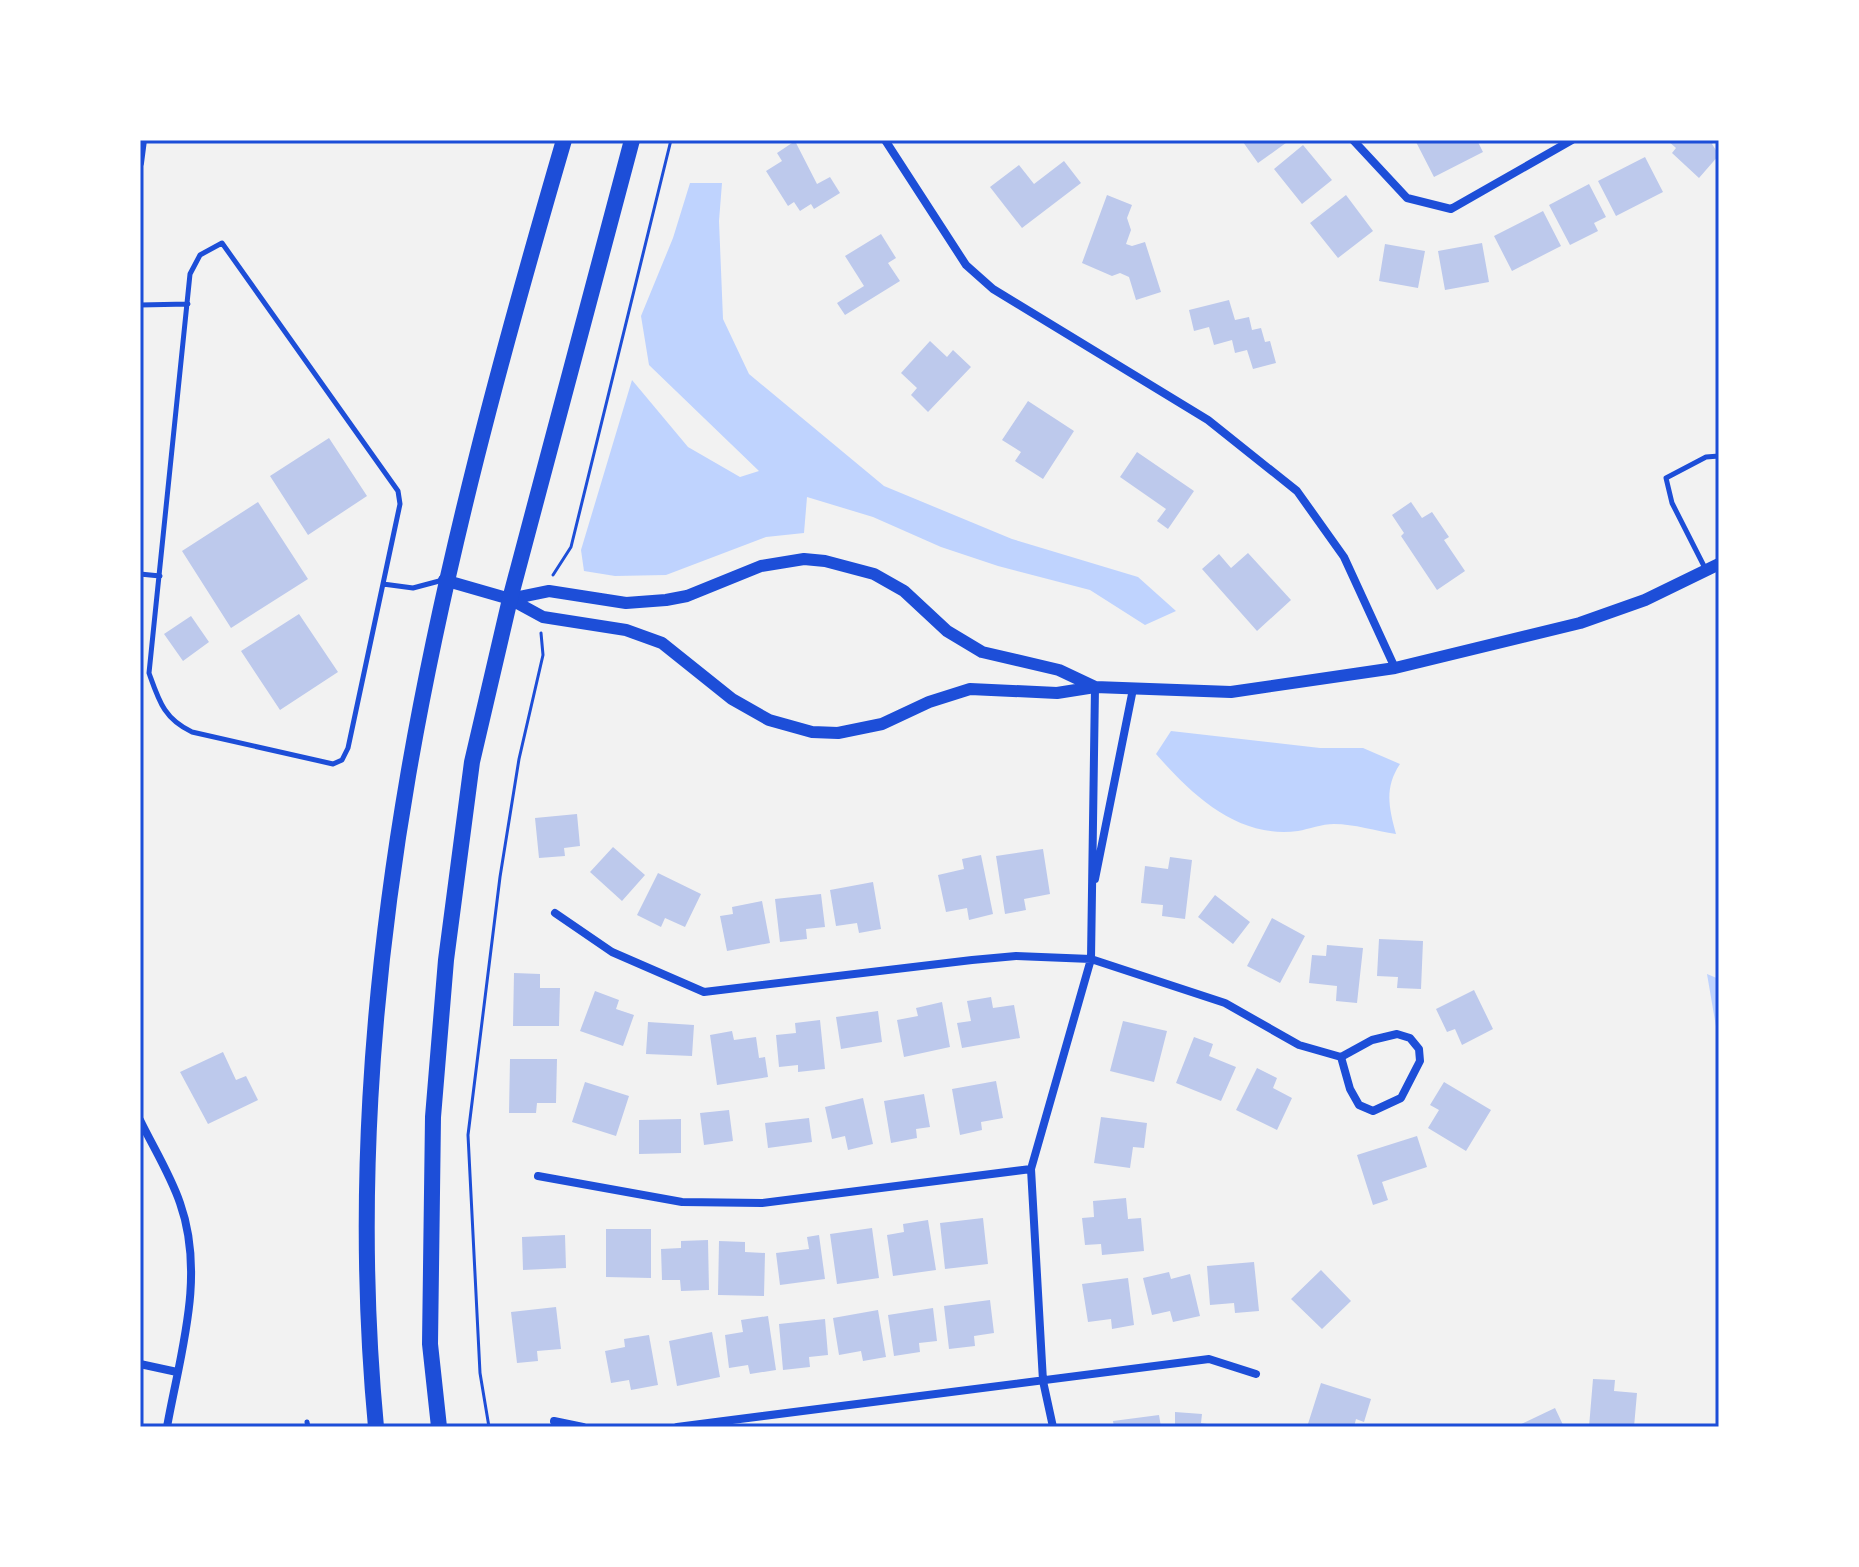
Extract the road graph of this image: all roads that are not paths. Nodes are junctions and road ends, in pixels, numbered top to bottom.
1 (143, 140) edge
2 (564, 140) edge
3 (632, 140) edge
4 (885, 140) edge
5 (1353, 140) edge
6 (1572, 140) edge
7 (140, 163) edge
8 (188, 304) junction
9 (140, 305) edge
10 (1719, 456) edge
11 (1719, 564) edge
12 (1706, 570) junction
13 (140, 574) edge
14 (160, 576) junction
15 (444, 580) junction
16 (383, 584) junction
17 (510, 599) junction
18 (1395, 668) junction
19 (1095, 687) junction
20 (1133, 689) junction
21 (1091, 895) junction
22 (555, 913) dead end
23 (1091, 959) junction
24 (1341, 1057) junction
25 (140, 1120) edge
26 (1031, 1169) junction
27 (538, 1176) dead end
28 (140, 1364) edge
29 (177, 1372) junction
30 (1256, 1374) dead end
31 (1043, 1381) junction
32 (554, 1421) dead end
33 (167, 1427) edge
34 (376, 1427) edge
35 (439, 1427) edge
36 (583, 1427) edge
37 (677, 1427) edge
38 (1053, 1427) edge

1 - 7 street
2 - 15 main road
3 - 17 main road
4 - 18 street
5 - 6 street
8 - 9 lane
8 - 14 lane
8 - 16 lane
10 - 12 lane
11 - 12 street
12 - 18 street
13 - 14 lane
14 - 16 lane
15 - 16 lane
15 - 17 street
15 - 34 main road
17 - 19 street
17 - 19 street
17 - 35 main road
18 - 20 street
19 - 20 street
19 - 21 street
20 - 21 street
21 - 23 street
22 - 23 street
23 - 24 street
23 - 26 street
24 - 24 street
25 - 29 street
26 - 27 street
26 - 31 street
28 - 29 street
29 - 33 street
30 - 31 street
31 - 37 street
31 - 38 street
32 - 36 street

